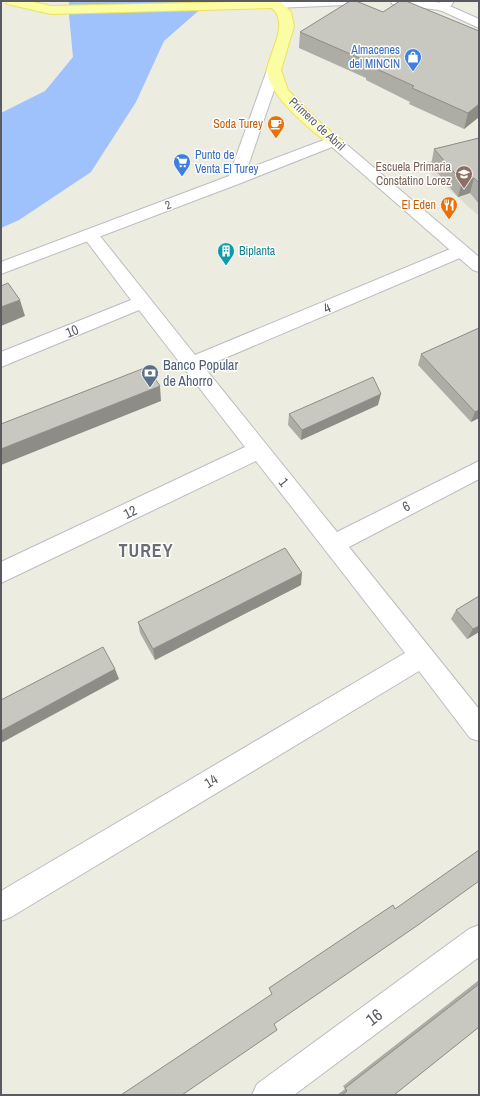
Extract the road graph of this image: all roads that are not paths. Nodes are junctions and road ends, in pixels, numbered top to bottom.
1 (12, 1) edge
2 (347, 1) edge
3 (397, 1) edge
4 (275, 4) junction
5 (446, 4) edge
6 (479, 24) edge
7 (274, 70) junction
8 (334, 141) junction
9 (234, 180) junction
10 (90, 235) junction
11 (461, 251) junction
12 (479, 266) edge
13 (1, 268) edge
14 (143, 302) junction
15 (1, 360) edge
16 (192, 364) junction
17 (259, 450) junction
18 (479, 469) edge
19 (334, 544) junction
20 (1, 574) edge
21 (422, 656) junction
22 (479, 729) edge
23 (1, 907) edge
24 (479, 939) edge
25 (268, 1095) edge

1 - 4 main road
2 - 4 street
3 - 5 street
4 - 7 main road
5 - 6 street
7 - 8 main road, Primero de Abril
7 - 9 street
8 - 9 street, 2
8 - 11 street, Primero de Abril
9 - 10 street, 2
10 - 13 street, 2
10 - 14 street, 1
11 - 12 street, Primero de Abril
11 - 16 street, 4
14 - 15 street, 10
14 - 16 street, 1
16 - 17 street, 1
17 - 19 street, 1
17 - 20 street, 12
18 - 19 street, 6
19 - 21 street, 1
21 - 22 street, 1
21 - 23 street, 14
24 - 25 street, 16

